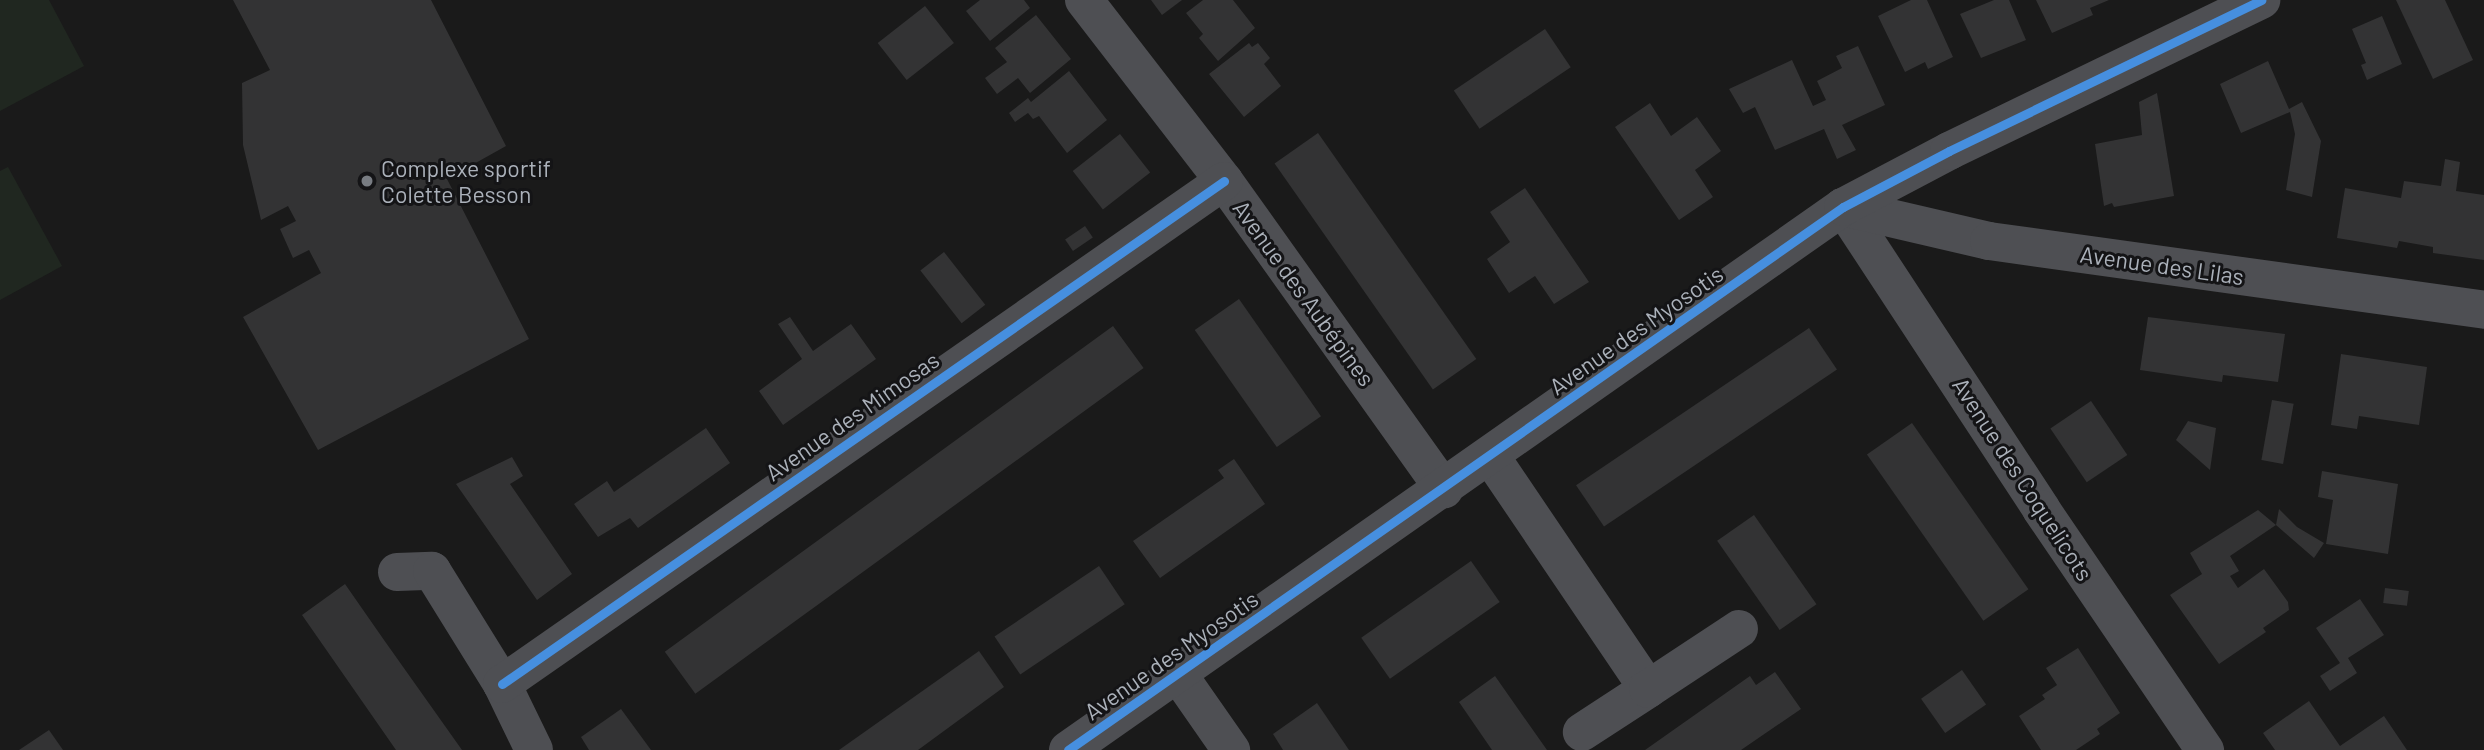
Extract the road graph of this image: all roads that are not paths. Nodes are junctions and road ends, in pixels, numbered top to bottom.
1 (1084, 0) edge
2 (2260, 0) edge
3 (1224, 181) junction
4 (1843, 207) junction
5 (2484, 310) edge
6 (1490, 457) junction
7 (1444, 489) junction
8 (397, 572) dead end
9 (1740, 629) dead end
10 (1178, 674) junction
11 (502, 684) junction
12 (1648, 689) junction
13 (1581, 733) dead end
14 (2193, 746) edge
15 (534, 750) edge
16 (1068, 750) edge
17 (1231, 750) edge

1 - 3 street, Avenue des Aubépines
2 - 4 street, Avenue des Myosotis
3 - 7 street, Avenue des Aubépines
3 - 11 street, Avenue des Mimosas
4 - 5 street, Avenue des Lilas
4 - 6 street, Avenue des Myosotis
4 - 14 street, Avenue des Coquelicots
6 - 7 street, Avenue des Myosotis
6 - 12 street
7 - 10 street, Avenue des Myosotis
8 - 11 street
9 - 12 street
10 - 16 street, Avenue des Myosotis
10 - 17 street, Avenue des Myosotis
11 - 15 street
12 - 13 street

